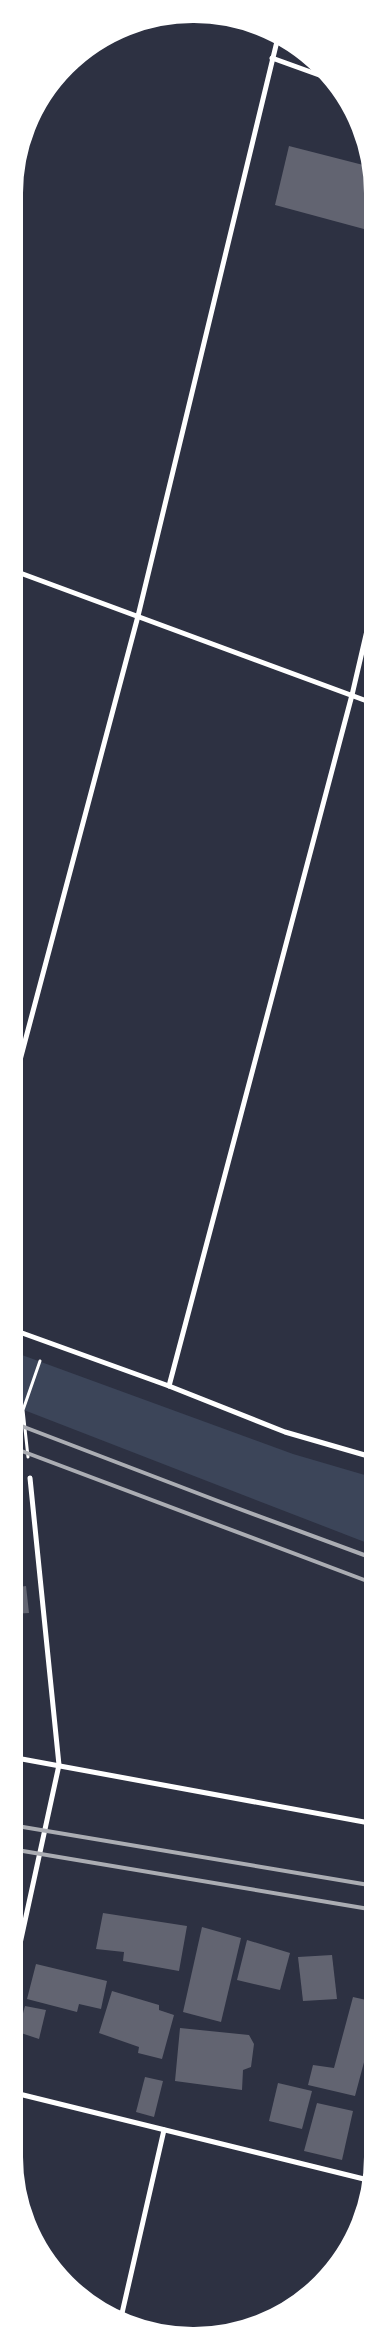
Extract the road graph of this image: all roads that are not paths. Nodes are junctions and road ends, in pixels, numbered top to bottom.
1 (277, 42) edge
2 (272, 58) junction
3 (320, 75) edge
4 (20, 573) edge
5 (138, 616) junction
6 (367, 630) edge
7 (352, 695) junction
8 (367, 701) edge
9 (20, 1064) edge
10 (20, 1333) edge
11 (169, 1386) junction
12 (367, 1456) edge
13 (30, 1478) road end
14 (20, 1758) edge
15 (59, 1765) junction
16 (367, 1823) edge
17 (20, 1943) edge
18 (20, 2094) edge
19 (164, 2130) junction
20 (365, 2179) edge
21 (122, 2314) edge

1 - 2 street
2 - 3 street
2 - 5 street
4 - 5 street
5 - 7 street
5 - 9 street
6 - 7 street
7 - 8 street
7 - 11 street
10 - 11 street
11 - 12 street
13 - 15 street
14 - 15 street
15 - 16 street
15 - 17 street
18 - 19 street
19 - 20 street
19 - 21 street

